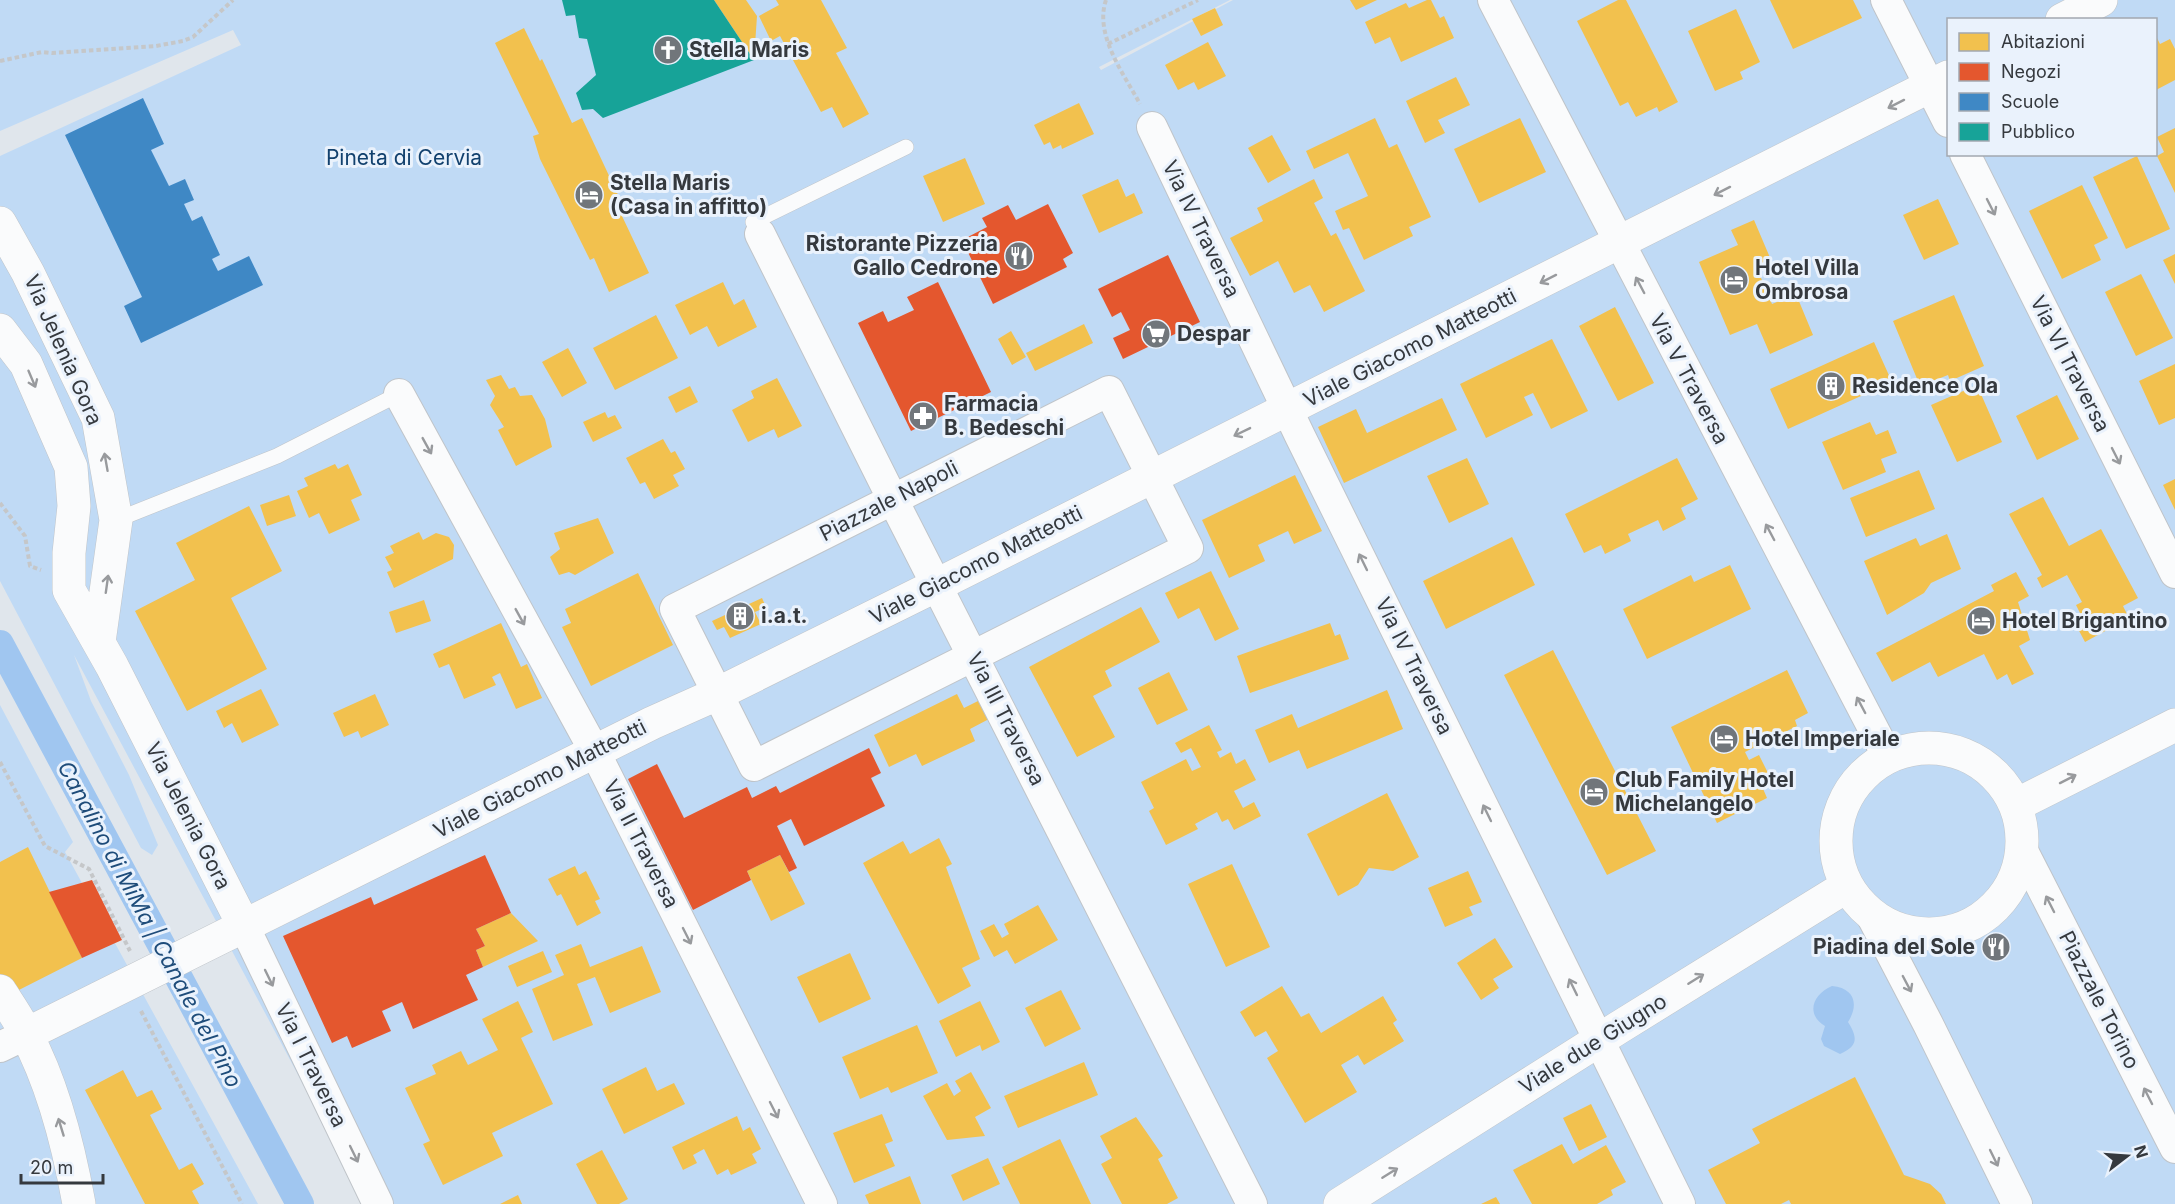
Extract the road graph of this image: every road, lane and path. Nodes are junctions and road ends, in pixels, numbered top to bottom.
1 (233, 0) edge
2 (1106, 0) edge
3 (1198, 0) edge
4 (1492, 0) edge
5 (1886, 0) edge
6 (2101, 0) edge
7 (2066, 18) edge
8 (1108, 44) junction
9 (0, 61) edge
10 (1940, 82) edge
11 (1947, 117) edge
12 (1152, 126) joint
13 (906, 147) dead end
14 (1966, 156) edge
15 (0, 223) edge
16 (760, 234) joint
17 (1618, 244) junction
18 (0, 330) edge
19 (399, 394) joint
20 (1288, 409) junction
21 (1152, 476) junction
22 (893, 500) junction
23 (0, 503) edge
24 (116, 520) junction
25 (2175, 573) edge
26 (937, 585) junction
27 (69, 590) junction
28 (99, 642) junction
29 (973, 656) junction
30 (717, 694) junction
31 (2175, 725) edge
32 (595, 752) junction
33 (1888, 757) junction
34 (0, 762) edge
35 (2016, 805) junction
36 (2023, 851) junction
37 (1847, 886) junction
38 (1870, 913) junction
39 (244, 926) junction
40 (139, 977) junction
41 (0, 990) edge
42 (1599, 1040) junction
43 (13, 1041) edge
44 (2175, 1148) edge
45 (80, 1204) edge
46 (242, 1204) edge
47 (378, 1204) edge
48 (822, 1204) edge
49 (1252, 1204) edge
50 (1340, 1204) edge
51 (1680, 1204) edge
52 (2016, 1204) edge

1 - 9 path
2 - 8 path
3 - 8 path
4 - 17 street, Via V Traversa
5 - 10 street
6 - 7 street
8 - 12 path
10 - 11 street
10 -> 17 street, Viale Giacomo Matteotti
12 - 20 street, Via IV Traversa
13 - 16 lane
14 -> 25 street, Via VI Traversa
24 -> 15 street, Via Jelenia Gora
16 - 22 street, Via III Traversa
17 -> 20 street, Viale Giacomo Matteotti
33 -> 17 street, Via V Traversa
18 -> 27 street, Via Jelenia Gora
19 - 24 lane
19 -> 32 street, Via II Traversa
20 -> 21 street, Viale Giacomo Matteotti
42 -> 20 street, Via IV Traversa
21 - 22 street, Piazzale Napoli
21 - 26 street, Viale Giacomo Matteotti
21 - 29 street, Piazzale Napoli
22 - 26 street, Via III Traversa
22 - 30 street, Piazzale Napoli
23 - 27 path
28 -> 24 street, Via Jelenia Gora
26 - 29 street, Via III Traversa
26 - 30 street, Viale Giacomo Matteotti
27 - 28 street, Via Jelenia Gora
28 - 39 street, Via Jelenia Gora
29 - 30 street, Piazzale Napoli
29 - 49 street, Via III Traversa
30 - 32 street, Viale Giacomo Matteotti
35 -> 31 street
32 - 39 street, Viale Giacomo Matteotti
32 -> 48 street, Via II Traversa
33 - 35 street
33 - 37 street
34 - 40 path
35 - 36 street
36 - 38 street
44 -> 36 street, Piazzale Torino
37 - 38 street
42 -> 37 street, Viale due Giugno
38 -> 52 street
39 - 40 street, Viale Giacomo Matteotti
39 -> 47 street, Via I Traversa
40 - 43 street, Viale Giacomo Matteotti
40 - 46 path
41 - 43 street
50 -> 42 street, Viale due Giugno
42 - 51 street, Via IV Traversa
45 -> 43 street

